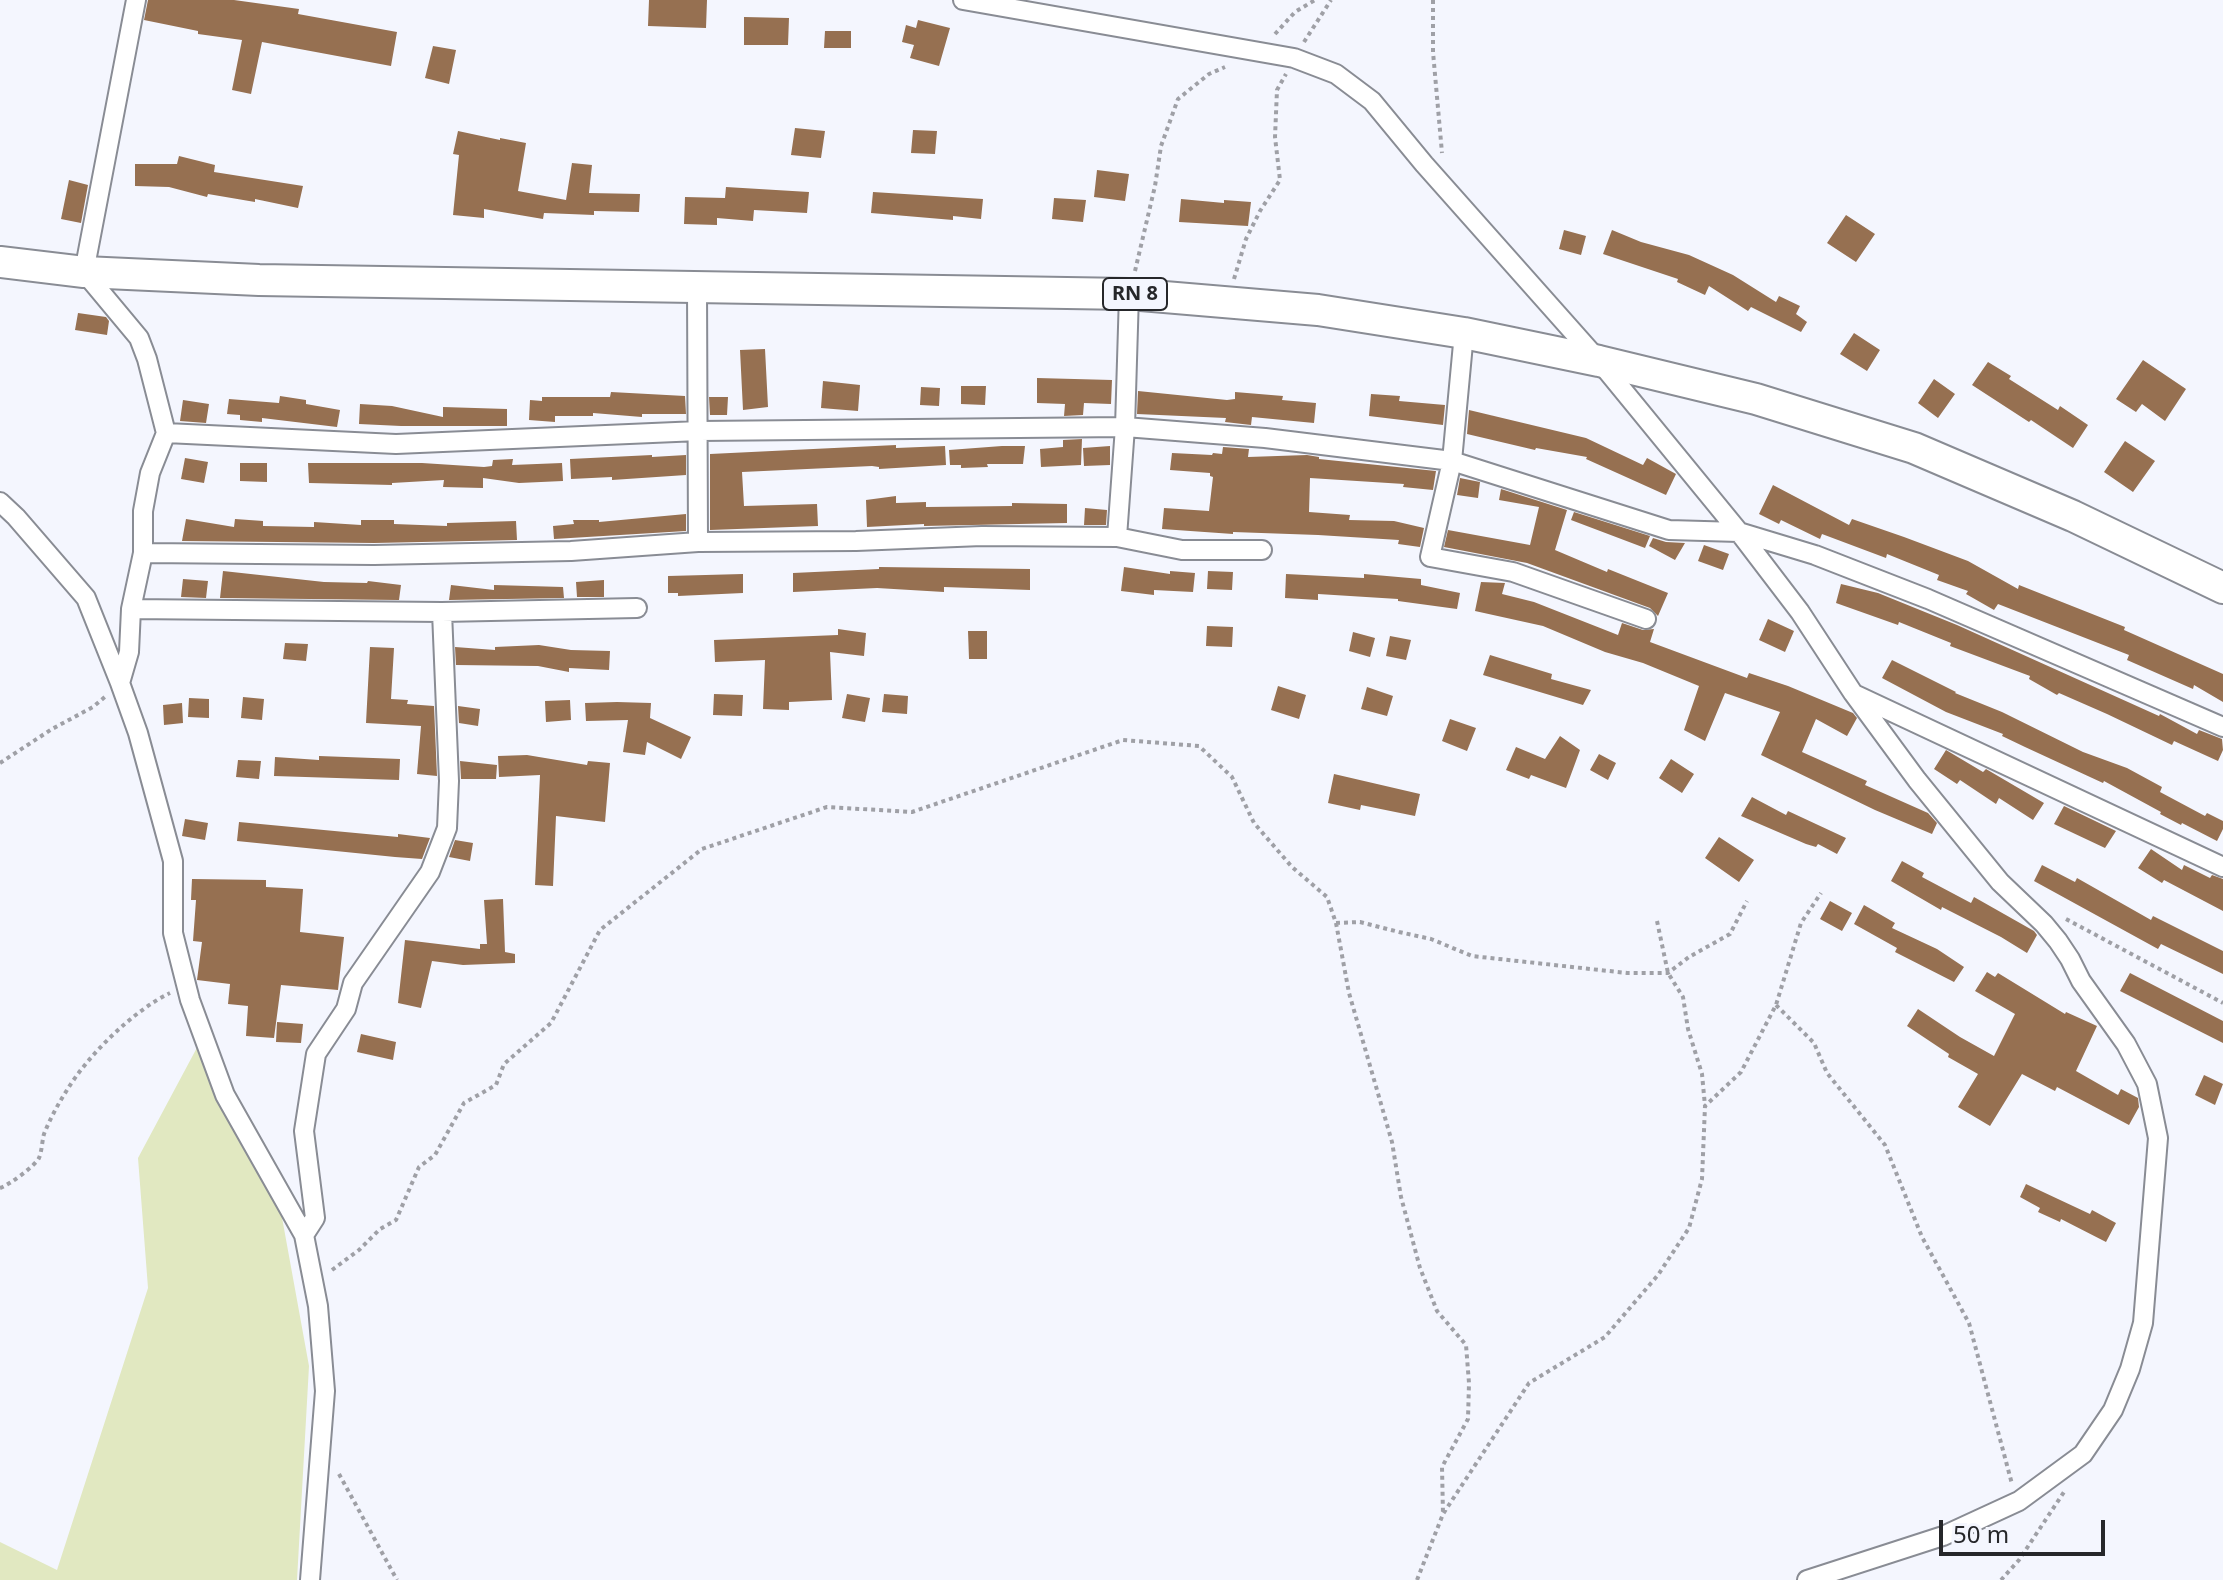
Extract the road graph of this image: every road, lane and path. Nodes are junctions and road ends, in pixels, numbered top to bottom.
1 (136, 0) edge
2 (963, 0) edge
3 (1315, 0) edge
4 (1331, 0) edge
5 (1433, 0) edge
6 (1260, 52) junction
7 (1294, 58) junction
8 (1445, 187) junction
9 (0, 262) edge
10 (84, 272) junction
11 (697, 287) junction
12 (1129, 294) junction
13 (1227, 302) junction
14 (1464, 333) junction
15 (1599, 361) junction
16 (1125, 427) junction
17 (699, 431) junction
18 (166, 433) junction
19 (1452, 461) junction
20 (0, 502) edge
21 (1739, 532) junction
22 (1117, 537) junction
23 (698, 542) junction
24 (1262, 550) dead end
25 (143, 553) junction
26 (2223, 588) edge
27 (637, 608) dead end
28 (131, 609) junction
29 (442, 612) junction
30 (1646, 619) dead end
31 (120, 683) junction
32 (1853, 693) junction
33 (2223, 727) edge
34 (0, 763) edge
35 (2223, 867) edge
36 (1821, 893) dead end
37 (1747, 901) dead end
38 (2053, 912) dead end
39 (1657, 921) dead end
40 (1336, 923) junction
41 (181, 967) junction
42 (1668, 973) junction
43 (2223, 1003) edge
44 (1776, 1005) junction
45 (1705, 1106) junction
46 (0, 1188) edge
47 (304, 1235) junction
48 (313, 1282) junction
49 (321, 1450) junction
50 (2083, 1454) junction
51 (2019, 1501) junction
52 (1443, 1514) junction
53 (310, 1580) edge
54 (397, 1580) edge
55 (1417, 1580) edge
56 (1807, 1580) edge
57 (2001, 1580) edge

1 - 10 street
2 - 6 street
3 - 6 path
4 - 7 path
5 - 8 path
6 - 7 street
6 - 12 path
7 - 8 street
7 - 13 path
8 - 15 street
9 - 10 main road, RN 8
10 - 11 main road, RN 8
10 - 18 street
11 - 12 main road, RN 8
11 - 17 street
12 - 13 main road, RN 8
12 - 16 street
13 - 14 main road, RN 8
14 - 15 main road, RN 8
14 - 19 street
15 - 21 street
15 - 26 main road, RN 8
16 - 17 street
16 - 19 street
16 - 22 street
17 - 18 street
17 - 23 street
18 - 25 street
19 - 21 street
19 - 30 street
20 - 31 street
21 - 32 street
21 - 33 street
22 - 23 street
22 - 24 street
23 - 25 street
25 - 28 street
27 - 29 street
28 - 29 street
28 - 31 street
29 - 47 street
31 - 34 path
31 - 41 street
32 - 35 street
32 - 50 street
36 - 44 path
37 - 42 path
38 - 43 path
39 - 42 path
40 - 42 path
40 - 48 path
40 - 52 path
41 - 46 path
41 - 47 street
42 - 45 path
44 - 45 path
44 - 51 path
45 - 52 path
47 - 48 street
48 - 49 street
49 - 53 street
49 - 54 path
50 - 51 street
50 - 57 path
51 - 56 street
52 - 55 path

